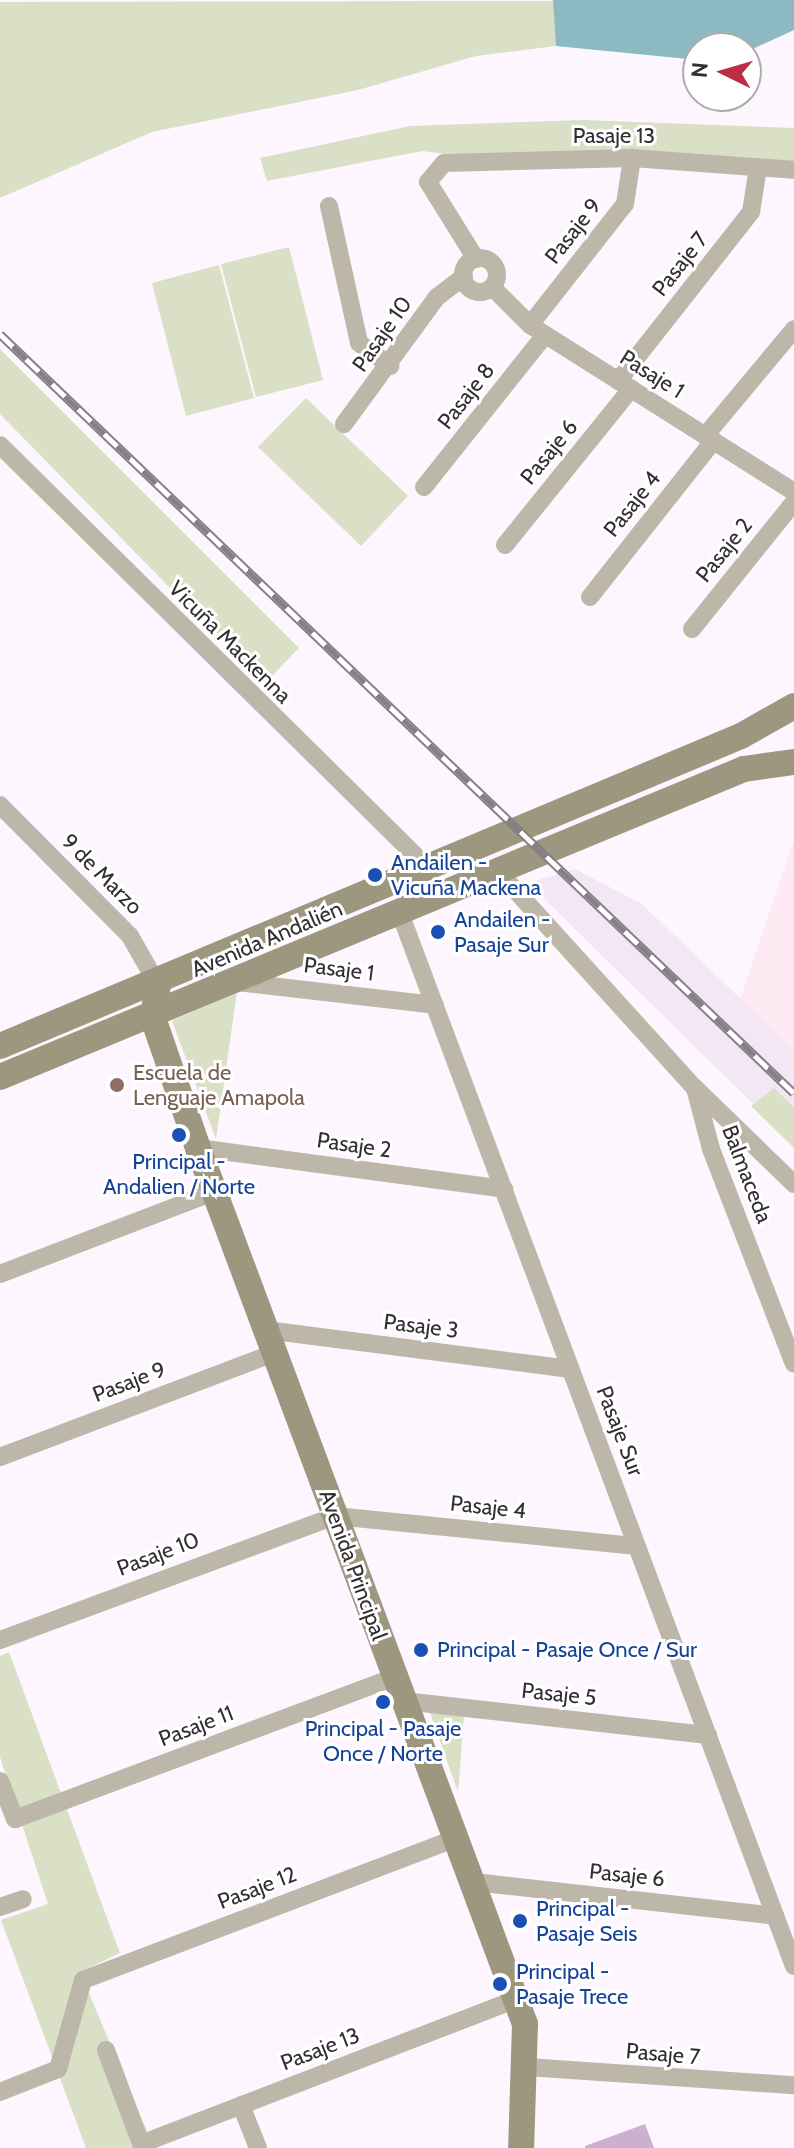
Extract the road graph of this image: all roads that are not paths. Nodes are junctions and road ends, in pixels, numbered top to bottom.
1 (632, 158) junction
2 (758, 168) junction
3 (794, 170) edge
4 (329, 206) dead end
5 (476, 259) junction
6 (464, 277) junction
7 (492, 287) junction
8 (794, 329) edge
9 (538, 330) junction
10 (391, 366) junction
11 (624, 385) junction
12 (344, 424) dead end
13 (709, 439) junction
14 (0, 445) edge
15 (424, 487) dead end
16 (794, 492) edge
17 (794, 502) edge
18 (505, 545) dead end
19 (590, 597) dead end
20 (692, 629) dead end
21 (794, 706) edge
22 (794, 762) edge
23 (0, 805) edge
24 (429, 869) junction
25 (497, 870) junction
26 (400, 913) junction
27 (237, 982) junction
28 (158, 985) junction
29 (435, 1005) junction
30 (153, 1018) junction
31 (0, 1046) edge
32 (0, 1077) edge
33 (695, 1088) junction
34 (198, 1148) junction
35 (794, 1184) edge
36 (504, 1189) junction
37 (214, 1192) junction
38 (0, 1274) edge
39 (270, 1341) junction
40 (794, 1364) edge
41 (571, 1369) junction
42 (0, 1457) edge
43 (335, 1516) junction
44 (637, 1546) junction
45 (0, 1640) edge
46 (400, 1689) junction
47 (708, 1735) junction
48 (0, 1781) edge
49 (457, 1838) junction
50 (474, 1882) junction
51 (23, 1899) dead end
52 (0, 1907) edge
53 (775, 1916) junction
54 (794, 1966) edge
55 (517, 1999) junction
56 (106, 2050) dead end
57 (527, 2067) junction
58 (794, 2085) edge
59 (0, 2092) edge
60 (241, 2105) junction
61 (179, 2139) edge
62 (258, 2148) edge
63 (521, 2148) edge

1 - 2 street, Pasaje 13
1 - 5 street, Pasaje 13
1 - 9 street, Pasaje 9
2 - 3 street, Pasaje 13
2 - 11 street, Pasaje 7
4 - 10 street
5 - 6 street
5 - 7 street, Pasaje 1
6 - 7 street, Pasaje 1
6 - 10 street, Pasaje 10
7 - 9 street, Pasaje 1
8 - 13 street
9 - 11 street, Pasaje 1
9 - 15 street, Pasaje 8
10 - 12 street, Pasaje 10
11 - 13 street, Pasaje 1
11 - 18 street, Pasaje 6
13 - 16 street, Pasaje 1
13 - 19 street, Pasaje 4
14 - 24 street, Vicuña Mackenna
17 - 20 street, Pasaje 2
21 - 24 main road, Avenida Andalién
22 - 25 main road, Avenida Andalién
23 - 28 street, 9 de Marzo
24 - 28 main road, Avenida Andalién
25 - 26 main road, Avenida Andalién
25 - 33 street
26 - 27 main road, Avenida Andalién
26 - 29 street, Pasaje Sur
27 - 29 street, Pasaje 1
27 - 30 main road, Avenida Andalién
28 - 30 main road, Avenida Principal
28 - 31 main road, Avenida Andalién
29 - 36 street, Pasaje Sur
30 - 32 main road, Avenida Andalién
30 - 34 main road, Avenida Principal
33 - 35 street
33 - 40 street, Balmaceda
34 - 36 street, Pasaje 2
34 - 37 main road, Avenida Principal
36 - 41 street, Pasaje Sur
37 - 38 street
37 - 39 main road, Avenida Principal
39 - 41 street, Pasaje 3
39 - 42 street, Pasaje 9
39 - 43 main road, Avenida Principal
41 - 44 street, Pasaje Sur
43 - 44 street, Pasaje 4
43 - 45 street, Pasaje 10
43 - 46 main road, Avenida Principal
44 - 47 street, Pasaje Sur
46 - 47 street, Pasaje 5
46 - 48 street, Pasaje 11
46 - 49 main road, Avenida Principal
47 - 53 street, Pasaje Sur
49 - 50 main road, Avenida Principal
49 - 59 street, Pasaje 12
50 - 53 street, Pasaje 6
50 - 55 main road, Avenida Principal
51 - 52 street
53 - 54 street, Pasaje Sur
55 - 57 main road, Avenida Principal
55 - 60 street, Pasaje 13
56 - 61 street, Pasaje 13
57 - 58 street, Pasaje 7
57 - 63 main road, Avenida Principal
60 - 61 street, Pasaje 13
60 - 62 street

